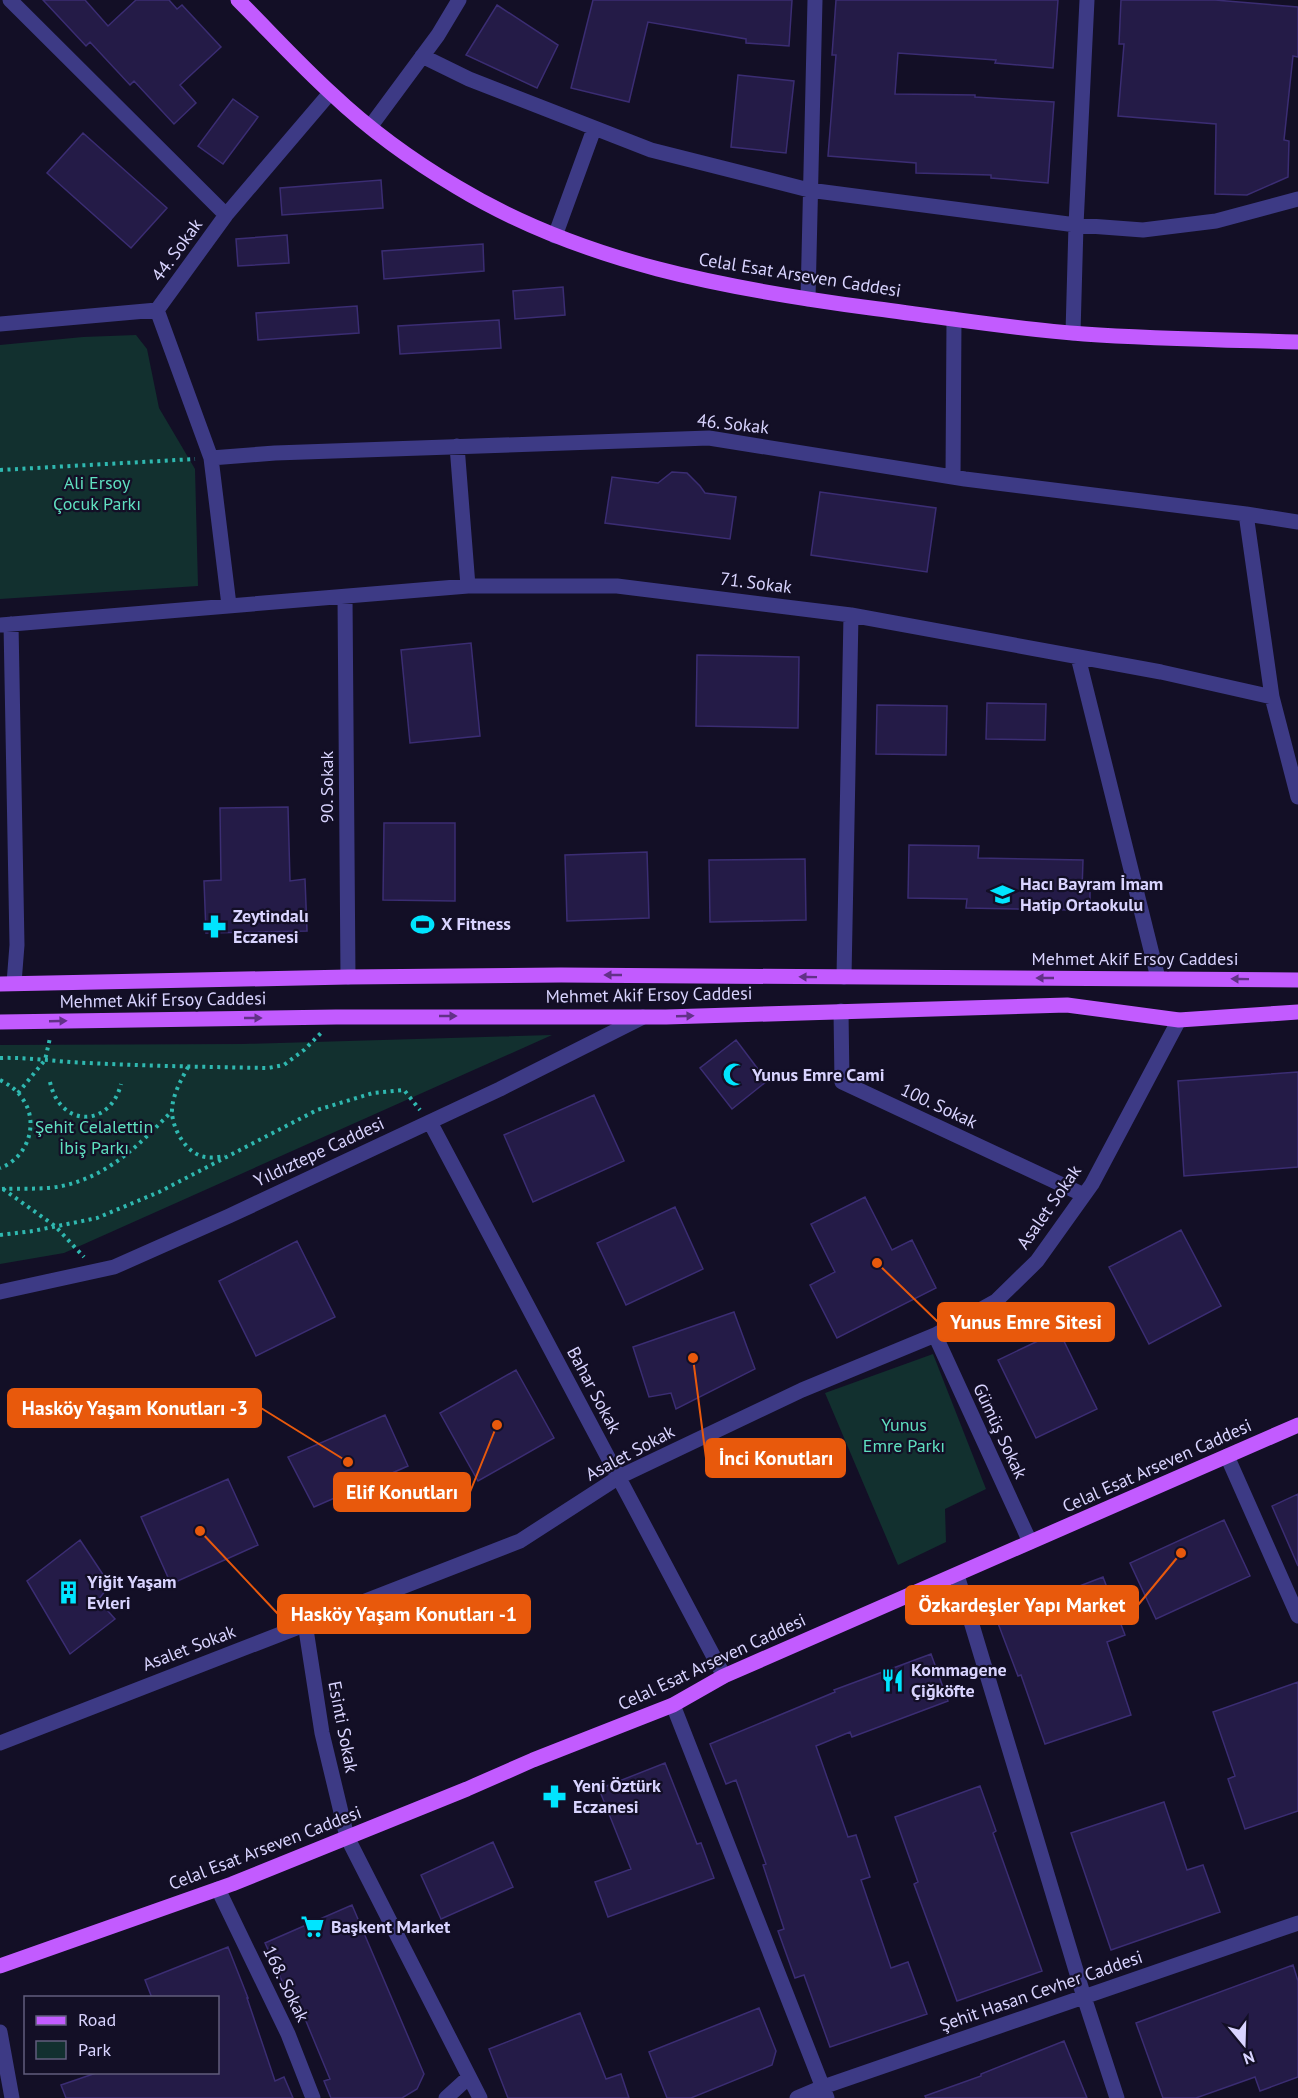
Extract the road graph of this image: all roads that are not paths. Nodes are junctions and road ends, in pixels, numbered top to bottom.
1 (10, 0) edge
2 (238, 0) edge
3 (459, 0) edge
4 (815, 0) edge
5 (1087, 0) edge
6 (422, 56) junction
7 (330, 93) junction
8 (370, 127) junction
9 (594, 129) junction
10 (809, 190) junction
11 (1298, 199) edge
12 (226, 215) junction
13 (1076, 225) junction
14 (555, 236) junction
15 (808, 299) junction
16 (157, 310) junction
17 (954, 319) junction
18 (0, 324) edge
19 (1073, 333) junction
20 (1298, 342) edge
21 (457, 446) junction
22 (211, 458) junction
23 (953, 477) junction
24 (1246, 514) junction
25 (1298, 522) edge
26 (468, 586) junction
27 (345, 597) junction
28 (229, 605) junction
29 (851, 615) junction
30 (6, 625) edge
31 (1078, 657) junction
32 (1272, 698) junction
33 (1298, 797) edge
34 (348, 977) junction
35 (844, 977) junction
36 (1158, 978) junction
37 (1298, 980) edge
38 (7, 984) edge
39 (841, 1011) junction
40 (1298, 1012) edge
41 (643, 1017) junction
42 (1179, 1020) junction
43 (0, 1022) edge
44 (430, 1122) junction
45 (1084, 1196) junction
46 (0, 1292) edge
47 (935, 1335) junction
48 (1298, 1425) edge
49 (1227, 1456) junction
50 (619, 1477) junction
51 (1030, 1542) junction
52 (957, 1575) junction
53 (1298, 1616) edge
54 (305, 1623) junction
55 (724, 1676) junction
56 (673, 1705) junction
57 (0, 1743) edge
58 (347, 1837) junction
59 (218, 1889) junction
60 (1298, 1923) edge
61 (0, 1966) edge
62 (1084, 1997) junction
63 (0, 2032) edge
64 (469, 2077) junction
65 (825, 2092) edge
66 (12, 2098) edge
67 (313, 2098) edge
68 (446, 2098) edge
69 (480, 2098) edge
70 (797, 2098) edge
71 (1117, 2098) edge

1 - 12 street
2 - 7 main road, Celal Esat Arseven Caddesi
3 - 6 street
4 - 10 street
5 - 13 street
6 - 8 street
6 - 9 street
7 - 8 main road, Celal Esat Arseven Caddesi
7 - 12 street, 44. Sokak
8 - 14 main road, Celal Esat Arseven Caddesi
9 - 10 street
9 - 14 street
10 - 13 street
10 - 15 street
11 - 13 street
12 - 16 street, 44. Sokak
13 - 19 street
14 - 15 main road, Celal Esat Arseven Caddesi
15 - 17 main road, Celal Esat Arseven Caddesi
16 - 18 street, 44. Sokak
16 - 22 street
17 - 19 main road, Celal Esat Arseven Caddesi
17 - 23 street
19 - 20 main road, Celal Esat Arseven Caddesi
21 - 22 street, 46. Sokak
21 - 23 street, 46. Sokak
21 - 26 street
22 - 28 street
23 - 24 street, 46. Sokak
24 - 25 street, 46. Sokak
24 - 32 street
26 - 27 street, 71. Sokak
26 - 29 street, 71. Sokak
27 - 28 street, 71. Sokak
27 - 34 street, 90. Sokak
28 - 30 street, 71. Sokak
29 - 31 street, 71. Sokak
29 - 35 street
30 - 38 street
31 - 32 street, 71. Sokak
31 - 36 street
32 - 33 street
35 -> 34 main road, Mehmet Akif Ersoy Caddesi
34 - 38 main road, Mehmet Akif Ersoy Caddesi
36 -> 35 main road, Mehmet Akif Ersoy Caddesi
37 -> 36 main road, Mehmet Akif Ersoy Caddesi
41 -> 39 main road, Mehmet Akif Ersoy Caddesi
39 - 42 main road, Mehmet Akif Ersoy Caddesi
39 - 45 street, 100. Sokak
40 - 42 main road, Mehmet Akif Ersoy Caddesi
43 -> 41 main road, Mehmet Akif Ersoy Caddesi
41 - 44 street, Yıldıztepe Caddesi
42 - 45 street, Asalet Sokak
44 - 46 street, Yıldıztepe Caddesi
44 - 50 street, Bahar Sokak
45 - 47 street, Asalet Sokak
47 - 50 street, Asalet Sokak
47 - 51 street, Gümüş Sokak
48 - 49 main road, Celal Esat Arseven Caddesi
49 - 51 main road, Celal Esat Arseven Caddesi
49 - 53 street
50 - 54 street, Asalet Sokak
50 - 55 street, Bahar Sokak
51 - 52 main road, Celal Esat Arseven Caddesi
52 - 55 main road, Celal Esat Arseven Caddesi
52 - 62 street
54 - 57 street, Asalet Sokak
54 - 58 street, Esinti Sokak
55 - 56 main road, Celal Esat Arseven Caddesi
56 - 58 main road, Celal Esat Arseven Caddesi
56 - 65 street
58 - 59 main road, Celal Esat Arseven Caddesi
58 - 64 street, Esinti Sokak
59 - 61 main road, Celal Esat Arseven Caddesi
59 - 67 street, 168. Sokak
60 - 62 street, Şehit Hasan Cevher Caddesi
62 - 65 street, Şehit Hasan Cevher Caddesi
62 - 71 street
63 - 66 street
64 - 68 street
64 - 69 street, Esinti Sokak
65 - 70 street, Şehit Hasan Cevher Caddesi

